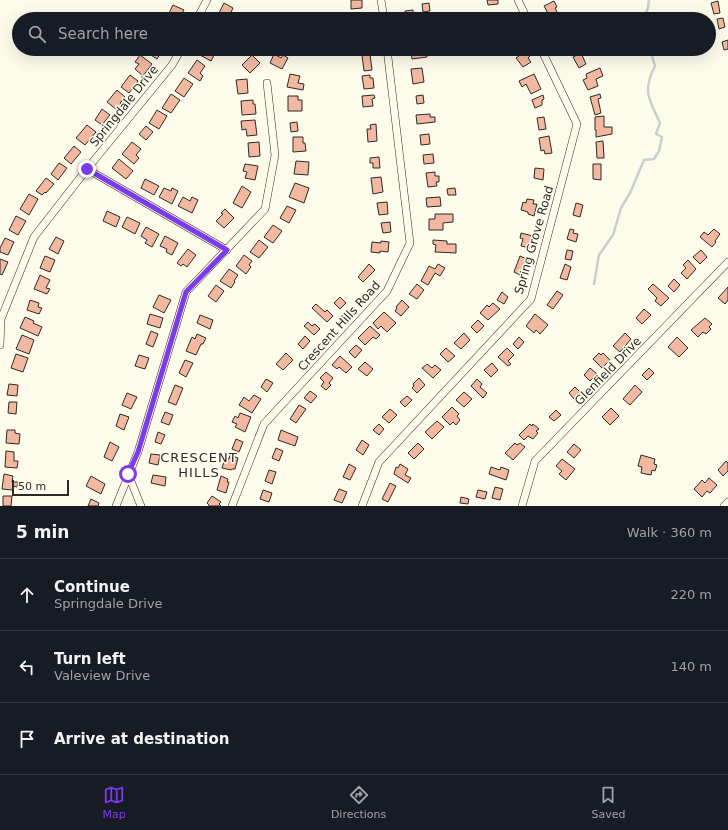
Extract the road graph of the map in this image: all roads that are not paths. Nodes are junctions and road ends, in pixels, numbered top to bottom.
1 (207, 0) edge
2 (381, 0) edge
3 (518, 0) edge
4 (201, 12) edge
5 (383, 12) edge
6 (524, 12) edge
7 (177, 56) edge
8 (388, 56) edge
9 (544, 56) edge
10 (267, 83) dead end
11 (87, 169) junction
12 (227, 250) junction
13 (728, 262) edge
14 (0, 345) edge
15 (128, 474) junction
16 (728, 502) edge
17 (116, 506) edge
18 (141, 506) edge
19 (232, 506) edge
20 (362, 506) edge
21 (522, 506) edge
22 (724, 506) edge

1 - 4 street
2 - 5 street
3 - 6 street
7 - 11 street, Springdale Drive
8 - 19 street, Crescent Hills Road
9 - 20 street, Spring Grove Road
10 - 12 street
11 - 12 street
11 - 14 street, Springdale Drive
12 - 15 street
13 - 21 street, Glenfield Drive
15 - 17 street
15 - 18 street
16 - 22 street

